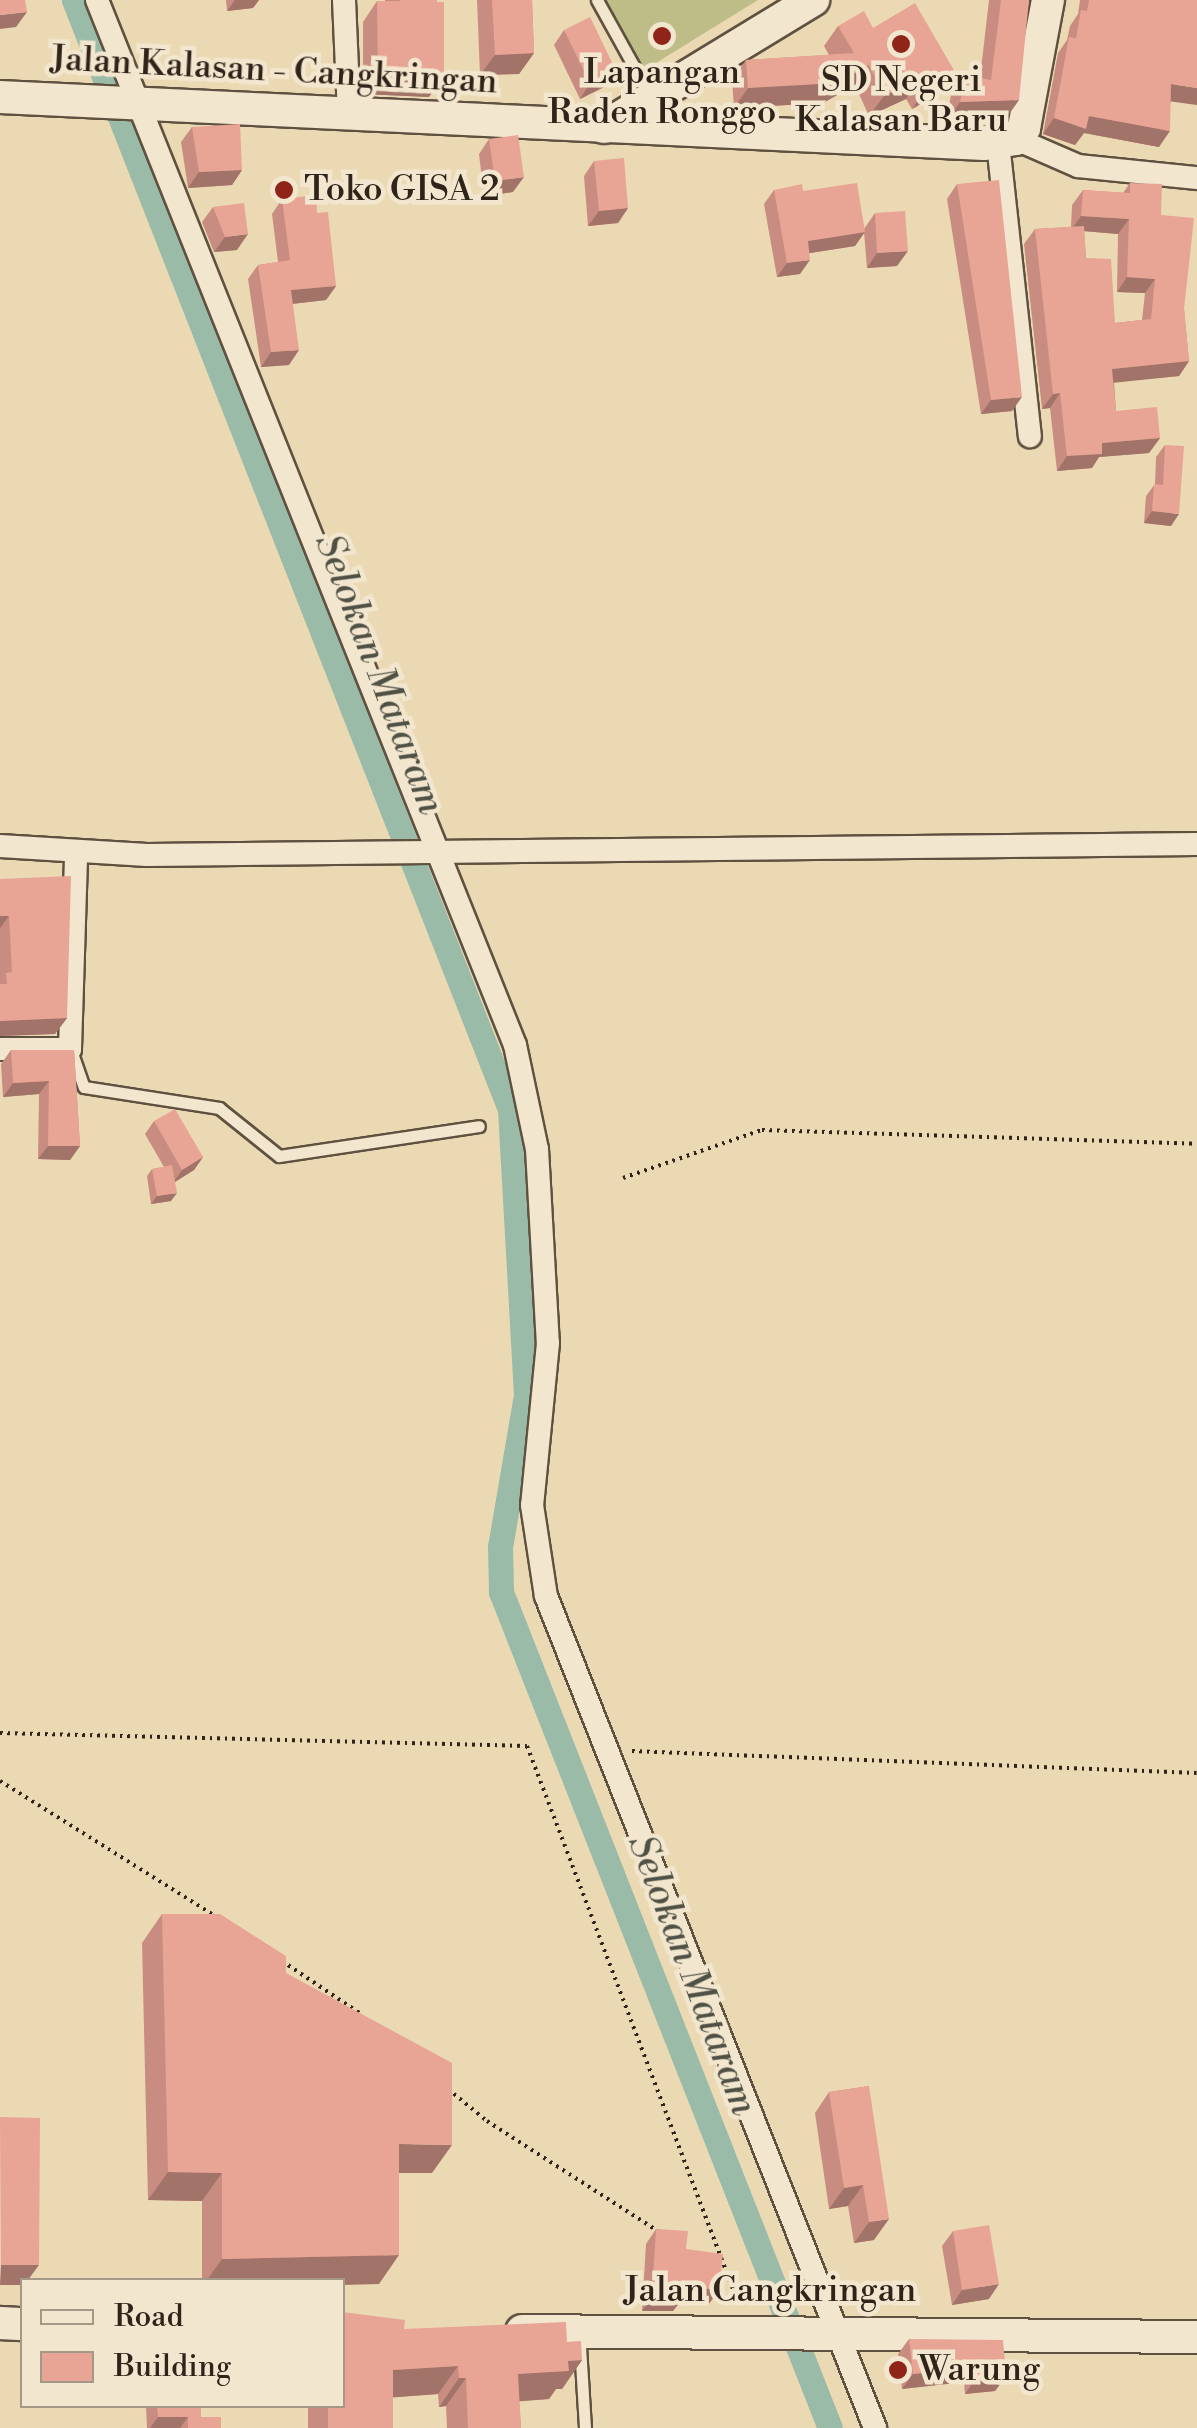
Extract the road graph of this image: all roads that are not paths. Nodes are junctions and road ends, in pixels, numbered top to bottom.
1 (97, 0) edge
2 (344, 0) edge
3 (598, 0) edge
4 (813, 0) edge
5 (1048, 0) edge
6 (0, 97) edge
7 (651, 98) junction
8 (118, 106) junction
9 (349, 114) junction
10 (604, 128) junction
11 (1007, 141) junction
12 (1197, 178) edge
13 (1030, 436) dead end
14 (1197, 844) edge
15 (0, 846) edge
16 (427, 852) junction
17 (76, 855) junction
18 (0, 1049) edge
19 (70, 1049) junction
20 (479, 1126) dead end
21 (481, 2330) edge
22 (829, 2331) junction
23 (580, 2332) junction
24 (1197, 2337) edge
25 (585, 2428) edge
26 (875, 2428) edge

1 - 8 street
2 - 9 street
3 - 7 lane
4 - 7 main road
5 - 11 main road
6 - 8 main road, Jalan Kalasan - Cangkringan
7 - 10 main road
8 - 9 main road, Jalan Kalasan - Cangkringan
8 - 16 street
9 - 10 main road, Jalan Kalasan - Cangkringan
10 - 11 main road, Jalan Kalasan - Cangkringan
11 - 12 street
11 - 13 street
14 - 16 street
15 - 17 street
16 - 17 street
16 - 22 street
17 - 19 street
18 - 19 street
19 - 20 lane
21 - 23 main road, Jalan Cangkringan
22 - 23 main road, Jalan Cangkringan
22 - 24 main road, Jalan Cangkringan
22 - 26 street
23 - 25 lane

